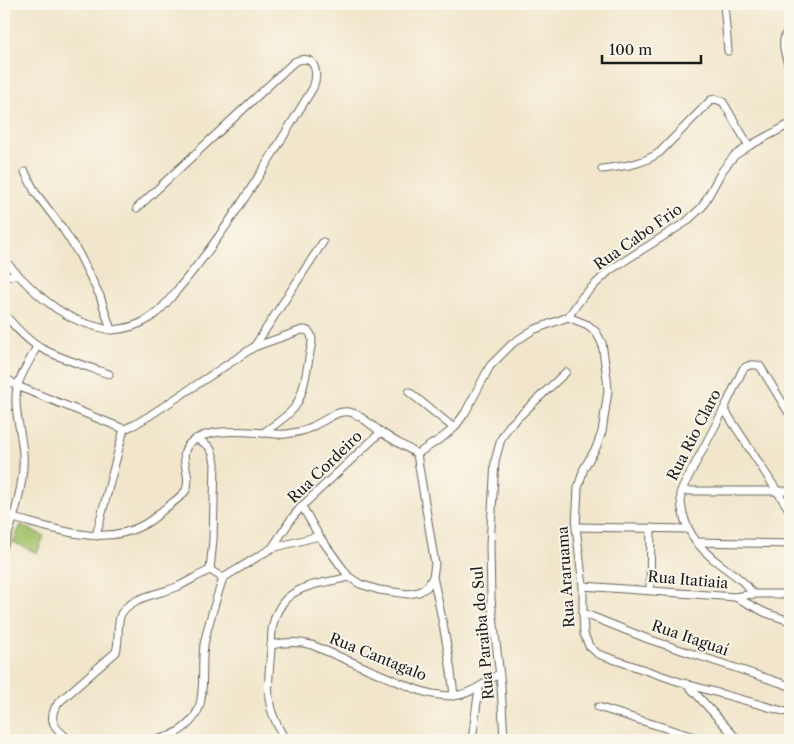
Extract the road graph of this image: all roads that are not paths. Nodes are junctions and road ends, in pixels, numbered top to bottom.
1 (724, 4) edge
2 (790, 28) edge
3 (728, 50) dead end
4 (790, 70) edge
5 (790, 124) edge
6 (749, 146) junction
7 (602, 169) dead end
8 (25, 172) dead end
9 (137, 208) dead end
10 (323, 242) dead end
11 (4, 260) edge
12 (17, 274) junction
13 (4, 278) edge
14 (4, 314) edge
15 (568, 318) junction
16 (111, 330) junction
17 (37, 346) junction
18 (254, 347) junction
19 (566, 372) dead end
20 (109, 374) dead end
21 (4, 377) edge
22 (18, 386) junction
23 (409, 392) dead end
24 (724, 409) junction
25 (790, 416) edge
26 (454, 428) junction
27 (124, 429) junction
28 (381, 432) junction
29 (263, 433) junction
30 (196, 439) junction
31 (417, 454) junction
32 (681, 491) junction
33 (790, 491) edge
34 (777, 492) junction
35 (302, 506) junction
36 (790, 511) edge
37 (13, 518) junction
38 (576, 527) junction
39 (651, 528) junction
40 (688, 529) junction
41 (96, 536) junction
42 (319, 536) junction
43 (4, 542) edge
44 (696, 542) junction
45 (790, 544) edge
46 (272, 548) junction
47 (210, 570) junction
48 (349, 577) junction
49 (433, 577) junction
50 (223, 578) junction
51 (584, 586) junction
52 (650, 590) junction
53 (753, 594) junction
54 (790, 594) edge
55 (735, 597) junction
56 (583, 613) junction
57 (790, 622) edge
58 (271, 645) junction
59 (499, 674) junction
60 (686, 684) junction
61 (790, 686) edge
62 (480, 687) junction
63 (454, 696) junction
64 (598, 707) dead end
65 (790, 713) edge
66 (70, 740) edge
67 (156, 740) edge
68 (286, 740) edge
69 (472, 740) edge
70 (504, 740) edge
71 (704, 740) edge
72 (738, 740) edge

1 - 3 street
2 - 4 street
5 - 6 street, Rua Cabo Frio
6 - 7 street
6 - 15 street, Rua Cabo Frio
8 - 16 street
9 - 16 street
10 - 18 street
11 - 12 street
12 - 13 street
12 - 16 street
14 - 17 street
15 - 26 street
15 - 38 street, Rua Araruama
17 - 20 street
17 - 22 street
18 - 27 street
18 - 29 street
19 - 59 street, Rua Paraiba do Sul
21 - 22 street
22 - 27 street
22 - 37 street
23 - 26 street
24 - 25 street, Rua Rio Claro
24 - 32 street, Rua Rio Claro
24 - 34 street
26 - 31 street
27 - 41 street
28 - 29 street
28 - 31 street
28 - 35 street, Rua Cordeiro
29 - 30 street
30 - 41 street
30 - 47 street
31 - 49 street
32 - 34 street
32 - 40 street, Rua Rio Claro
33 - 34 street
34 - 36 street
35 - 42 street
35 - 46 street, Rua Cordeiro
37 - 41 street
37 - 43 street
38 - 39 street
38 - 51 street, Rua Araruama
39 - 40 street
39 - 52 street
40 - 44 street, Rua Rio Claro
42 - 46 street, Rua Cordeiro
42 - 48 street
44 - 45 street
44 - 53 street, Rua Rio Claro
46 - 50 street, Rua Cordeiro
47 - 50 street
47 - 66 street
48 - 49 street
48 - 58 street
49 - 63 street
50 - 67 street
51 - 52 street, Rua Itatiaia
51 - 56 street, Rua Araruama
52 - 55 street, Rua Itatiaia
53 - 54 street, Rua Itatiaia
53 - 55 street, Rua Itatiaia
55 - 57 street
56 - 60 street, Rua Araruama
56 - 61 street, Rua Itaguaí
58 - 63 street, Rua Cantagalo
58 - 68 street
59 - 62 street, Rua Cantagalo
59 - 70 street, Rua Paraiba do Sul
60 - 65 street, Rua Araruama
60 - 72 street
62 - 63 street, Rua Cantagalo
62 - 69 street
64 - 71 street

